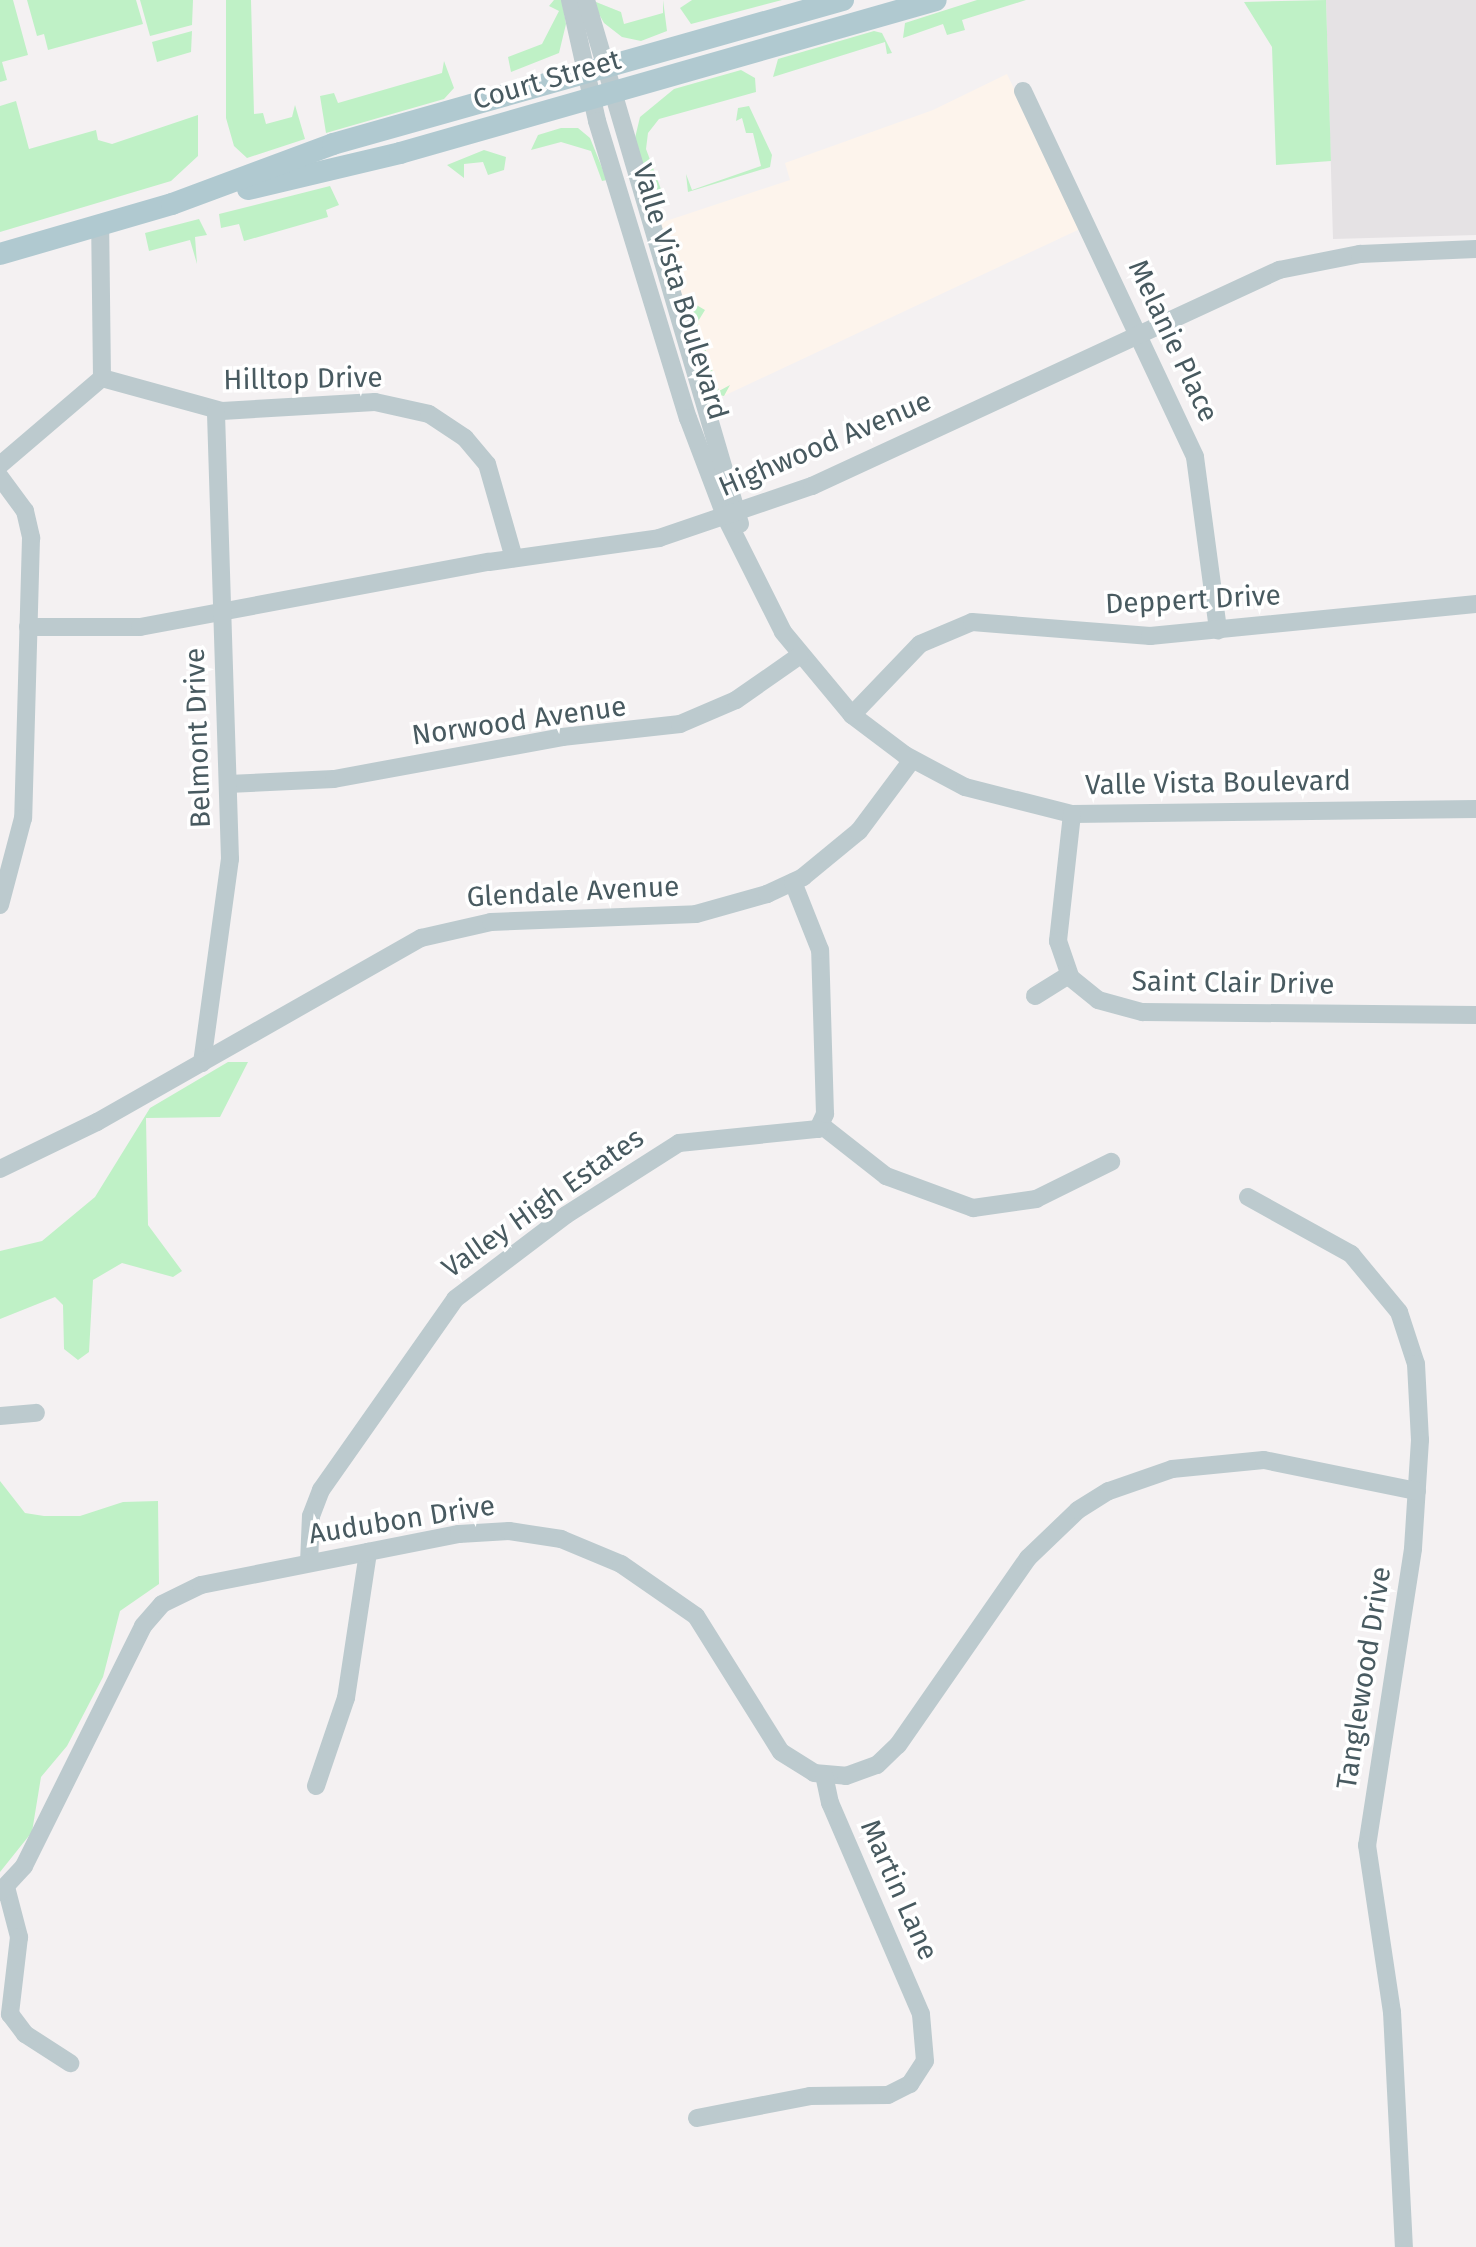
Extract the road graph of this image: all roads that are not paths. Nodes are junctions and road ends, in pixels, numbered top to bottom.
1 (570, 0) edge
2 (586, 0) edge
3 (843, 0) edge
4 (936, 0) edge
5 (598, 83) junction
6 (1023, 91) dead end
7 (100, 225) junction
8 (1476, 249) edge
9 (0, 254) edge
10 (1139, 333) junction
11 (102, 378) junction
12 (216, 410) junction
13 (0, 465) edge
14 (0, 477) edge
15 (732, 516) junction
16 (514, 558) junction
17 (1476, 604) edge
18 (223, 612) junction
19 (28, 627) junction
20 (1218, 630) junction
21 (799, 656) junction
22 (852, 715) junction
23 (912, 760) junction
24 (228, 784) junction
25 (1476, 809) edge
26 (1072, 814) junction
27 (793, 882) junction
28 (0, 905) edge
29 (1069, 975) junction
30 (1035, 996) dead end
31 (1476, 1015) edge
32 (202, 1063) junction
33 (821, 1125) junction
34 (1111, 1162) dead end
35 (0, 1169) edge
36 (1248, 1197) dead end
37 (36, 1413) dead end
38 (0, 1416) edge
39 (1417, 1491) junction
40 (368, 1552) junction
41 (309, 1563) junction
42 (824, 1775) junction
43 (316, 1786) dead end
44 (3, 1890) edge
45 (70, 2063) dead end
46 (697, 2118) dead end
47 (1404, 2247) edge

1 - 5 street, Valle Vista Boulevard
2 - 5 street, Valle Vista Boulevard
3 - 5 main road, Court Street
4 - 5 main road, Court Street
5 - 7 main road, Court Street
5 - 15 street, Valle Vista Boulevard
6 - 10 street, Melanie Place
7 - 9 main road, Court Street
7 - 11 street
8 - 10 street, Highwood Avenue
10 - 15 street, Highwood Avenue
10 - 20 street, Melanie Place
11 - 12 street, Hilltop Drive
11 - 13 street
12 - 16 street, Hilltop Drive
12 - 18 street, Belmont Drive
14 - 19 street
15 - 16 street, Highwood Avenue
15 - 21 street, Valle Vista Boulevard
16 - 18 street, Highwood Avenue
17 - 20 street, Deppert Drive
18 - 19 street, Highwood Avenue
18 - 24 street, Belmont Drive
19 - 28 street
20 - 22 street, Deppert Drive
21 - 22 street, Valle Vista Boulevard
21 - 24 street, Norwood Avenue
22 - 23 street, Valle Vista Boulevard
23 - 26 street, Valle Vista Boulevard
23 - 27 street, Glendale Avenue
24 - 32 street, Belmont Drive
25 - 26 street, Valle Vista Boulevard
26 - 29 street
27 - 32 street, Glendale Avenue
27 - 33 street
29 - 30 street
29 - 31 street, Saint Clair Drive
32 - 35 street, Glendale Avenue
33 - 34 street
33 - 41 street, Valley High Estates
36 - 39 street, Tanglewood Drive
37 - 38 street
39 - 42 street
39 - 47 street, Tanglewood Drive
40 - 41 street, Audubon Drive
40 - 42 street, Audubon Drive
40 - 43 street
41 - 44 street, Audubon Drive
42 - 46 street, Martin Lane
44 - 45 street

